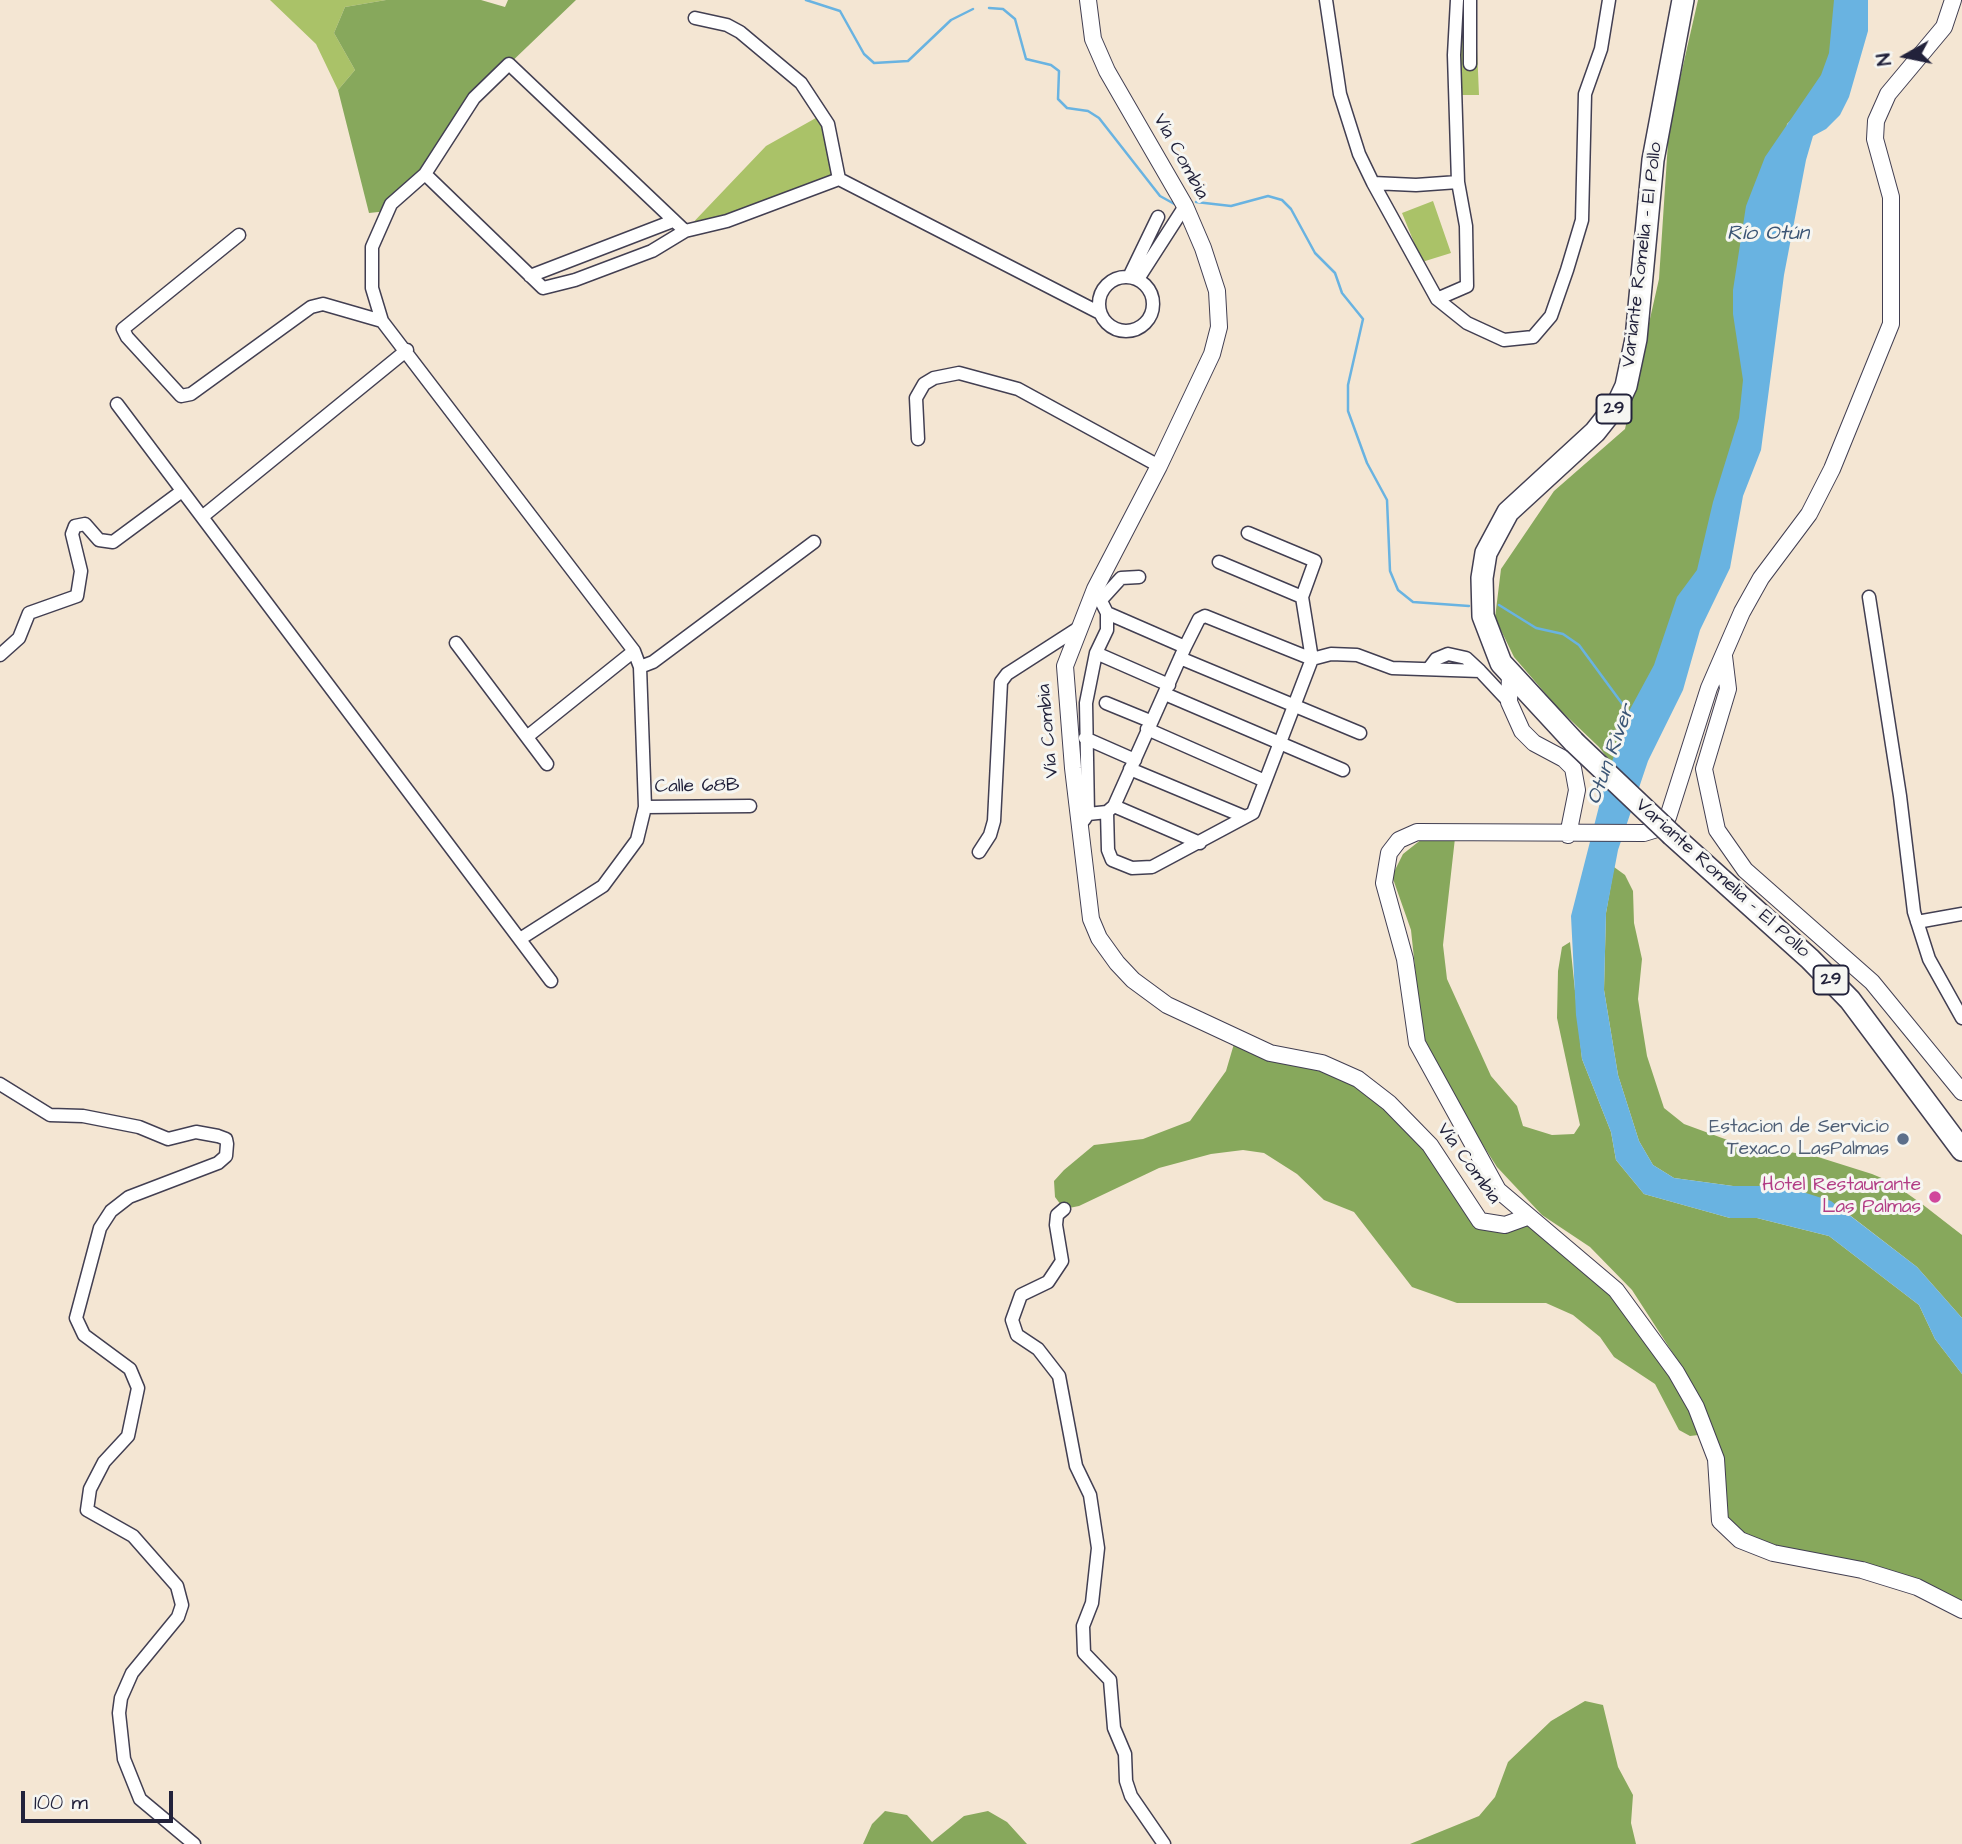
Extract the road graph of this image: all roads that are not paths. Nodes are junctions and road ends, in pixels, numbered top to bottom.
1 (1088, 0) edge
2 (1326, 0) edge
3 (1457, 0) edge
4 (1470, 0) edge
5 (1609, 0) edge
6 (1683, 0) edge
7 (1953, 0) edge
8 (695, 18) dead end
9 (1470, 64) dead end
10 (425, 174) junction
11 (839, 179) junction
12 (1458, 182) junction
13 (1373, 183) junction
14 (1185, 206) junction
15 (1158, 217) dead end
16 (673, 221) junction
17 (685, 231) junction
18 (239, 236) dead end
19 (530, 276) junction
20 (1133, 278) junction
21 (1437, 299) junction
22 (1100, 313) junction
23 (382, 321) junction
24 (407, 350) junction
25 (117, 404) dead end
26 (918, 439) dead end
27 (1159, 466) junction
28 (182, 491) junction
29 (202, 517) junction
30 (1248, 533) dead end
31 (814, 542) dead end
32 (1219, 562) dead end
33 (1139, 578) dead end
34 (1098, 595) junction
35 (1302, 597) junction
36 (1869, 597) dead end
37 (1107, 613) junction
38 (1080, 627) junction
39 (456, 643) dead end
40 (634, 651) junction
41 (1183, 652) junction
42 (1096, 653) junction
43 (0, 655) edge
44 (1724, 655) junction
45 (1312, 659) junction
46 (640, 667) junction
47 (1510, 676) junction
48 (1167, 690) junction
49 (1509, 702) junction
50 (1106, 703) dead end
51 (1294, 705) junction
52 (1148, 725) junction
53 (1360, 733) dead end
54 (528, 736) junction
55 (1085, 738) junction
56 (1280, 743) junction
57 (547, 764) dead end
58 (1132, 765) junction
59 (1343, 770) dead end
60 (1265, 780) junction
61 (750, 806) dead end
62 (645, 807) junction
63 (1110, 809) junction
64 (1245, 817) junction
65 (1084, 820) junction
66 (1568, 835) junction
67 (1200, 843) junction
68 (979, 852) dead end
69 (1962, 914) edge
70 (1917, 922) junction
71 (520, 939) junction
72 (551, 981) dead end
73 (1962, 1018) edge
74 (0, 1084) edge
75 (1962, 1092) edge
76 (1962, 1150) edge
77 (1064, 1209) dead end
78 (1527, 1217) junction
79 (1962, 1610) edge
80 (194, 1844) edge
81 (1164, 1844) edge

1 - 14 main road, Vía Combia
2 - 13 street
3 - 12 street
4 - 9 street
5 - 21 street
6 - 47 highway, Variante Romelia - El Pollo / 29
7 - 44 main road
8 - 11 street
10 - 16 street
10 - 19 street
10 - 23 street
11 - 17 street
11 - 22 street
12 - 13 street
12 - 21 street
13 - 21 street
14 - 20 street
14 - 27 main road, Vía Combia
15 - 20 street
16 - 17 street
16 - 19 street
17 - 19 street
18 - 23 street
20 - 22 street
20 - 22 street
23 - 24 street
24 - 29 street
24 - 40 street
25 - 28 street
26 - 27 street
27 - 34 main road, Vía Combia
28 - 29 street
28 - 43 street
29 - 71 street
30 - 35 street
31 - 46 street
32 - 35 street
33 - 34 street
34 - 37 street
34 - 38 main road, Vía Combia
35 - 45 street
36 - 70 street
37 - 41 street
37 - 42 street
38 - 65 main road, Vía Combia
38 - 68 street
39 - 54 street
40 - 46 street
40 - 54 street
41 - 45 street
41 - 48 street
41 - 51 street
42 - 48 street
42 - 55 street
44 - 66 main road
44 - 75 main road
45 - 49 street
45 - 51 street
46 - 62 street
47 - 49 main road
47 - 76 highway, Variante Romelia - El Pollo / 29, bridge
48 - 52 street
48 - 56 street
49 - 66 main road
50 - 52 street
51 - 53 street
51 - 56 street
52 - 58 street
52 - 60 street
54 - 57 street
55 - 58 street
55 - 65 street
56 - 59 street
56 - 60 street
58 - 63 street
58 - 64 street
60 - 64 street
61 - 62 street, Calle 68B
62 - 71 street
63 - 65 street
63 - 67 street
63 - 67 street
64 - 67 street
65 - 78 main road, Vía Combia
66 - 78 main road
69 - 70 street
70 - 73 street
71 - 72 street
74 - 80 street
77 - 81 street
78 - 79 main road

